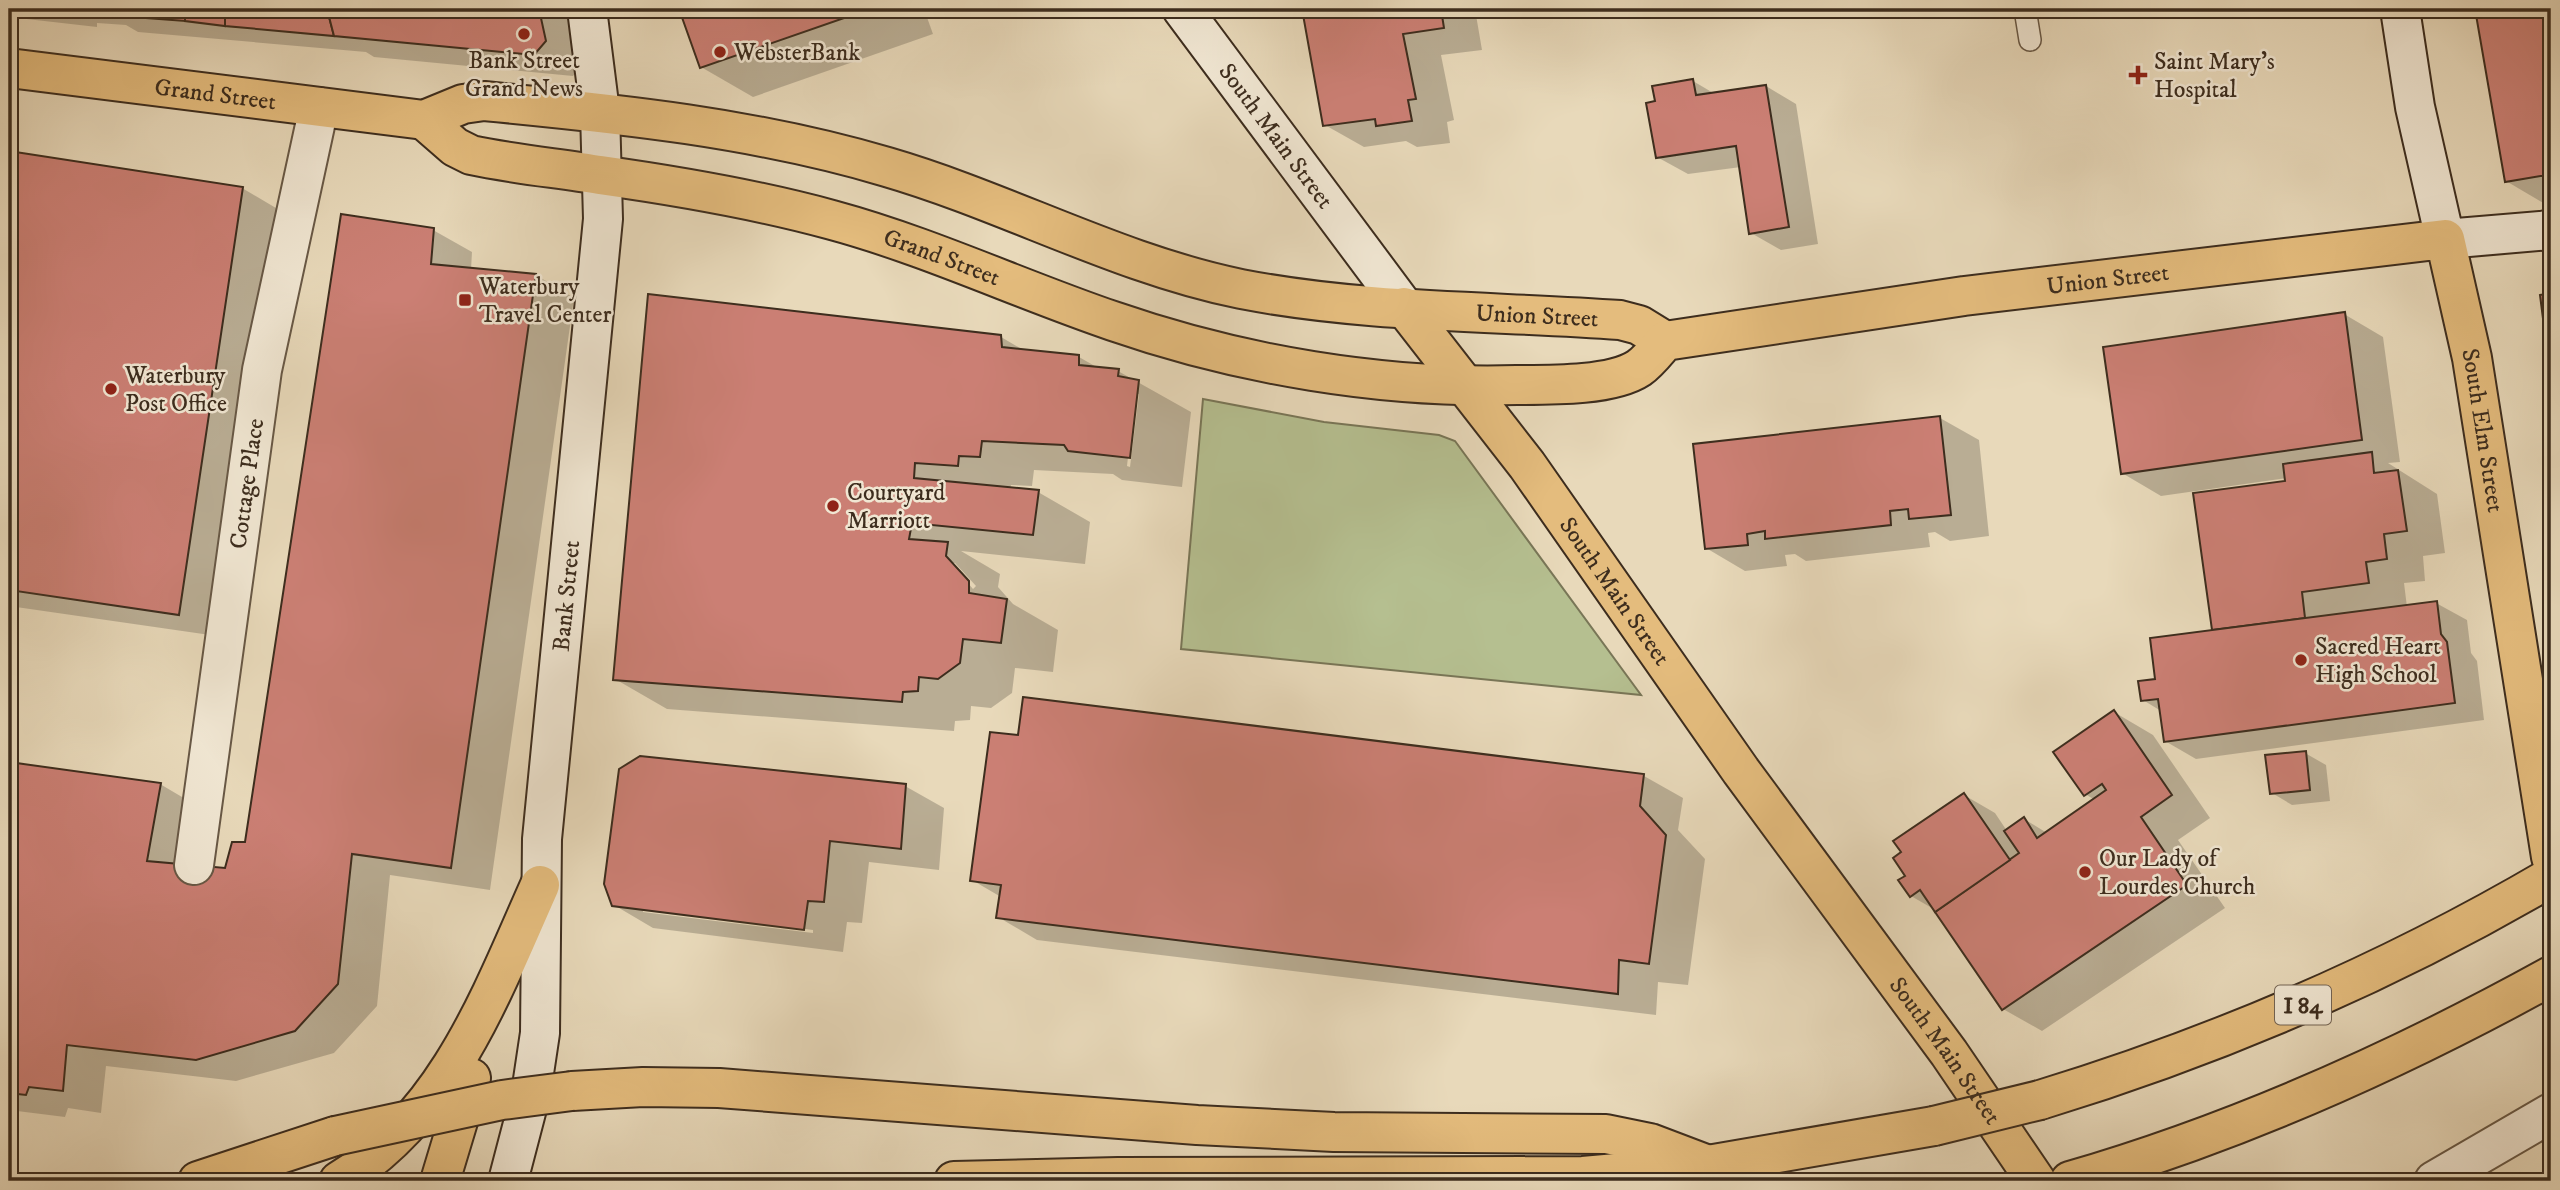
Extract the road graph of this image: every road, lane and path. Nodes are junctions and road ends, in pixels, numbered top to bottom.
1 (587, 9) edge
2 (1182, 9) edge
3 (2025, 9) edge
4 (2400, 9) edge
5 (2031, 40) dead end
6 (9, 68) edge
7 (319, 107) junction
8 (600, 112) junction
9 (424, 120) junction
10 (603, 175) junction
11 (2551, 230) edge
12 (2445, 239) junction
13 (1404, 307) junction
14 (1665, 341) junction
15 (1466, 386) junction
16 (2551, 857) edge
17 (194, 865) dead end
18 (2551, 877) edge
19 (540, 885) junction
20 (503, 969) junction
21 (2551, 976) edge
22 (2551, 1113) edge
23 (1708, 1165) junction
24 (2082, 1178) edge
25 (198, 1181) edge
26 (339, 1181) edge
27 (440, 1181) edge
28 (508, 1181) edge
29 (954, 1181) edge
30 (2036, 1181) edge
31 (2434, 1181) edge

1 - 8 main road, Bank Street
2 - 13 main road, South Main Street
3 - 5 lane
4 - 12 main road, South Elm Street
6 - 7 main road, Grand Street
7 - 9 main road, Grand Street
7 - 17 main road, Cottage Place
8 - 9 main road, Grand Street
8 - 10 main road, Bank Street
8 - 13 main road, Grand Street
9 - 10 main road, Grand Street
10 - 15 main road, Grand Street
10 - 19 main road, Bank Street
11 - 12 main road, Union Street
12 - 14 main road, Union Street
12 - 16 main road, South Elm Street
13 - 14 main road, Union Street
13 - 15 main road, South Main Street
14 - 15 main road
15 - 30 main road, South Main Street
18 - 23 main road, I 84, bridge
19 - 20 main road
19 - 28 main road, Bank Street
20 - 26 main road
20 - 27 main road
21 - 24 main road
22 - 31 main road
23 - 25 main road, bridge
23 - 29 main road, I 84

